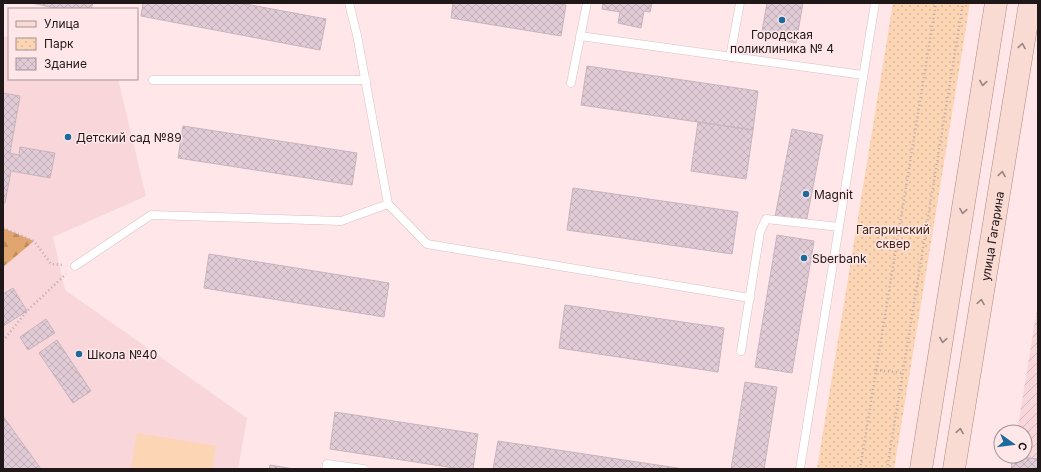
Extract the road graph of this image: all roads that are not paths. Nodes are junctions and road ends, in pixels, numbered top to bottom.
1 (349, 3) edge
2 (587, 3) edge
3 (740, 3) edge
4 (875, 3) edge
5 (996, 3) edge
6 (1030, 3) edge
7 (580, 36) junction
8 (730, 57) junction
9 (863, 75) junction
10 (153, 80) dead end
11 (366, 80) junction
12 (571, 83) dead end
13 (388, 204) junction
14 (839, 227) junction
15 (75, 266) road end
16 (750, 298) junction
17 (741, 351) dead end
18 (326, 469) edge
19 (364, 469) edge
20 (800, 469) edge
21 (921, 469) edge
22 (954, 469) edge

1 - 11 lane
2 - 7 lane
3 - 8 lane
4 - 9 lane
5 -> 21 main road
22 -> 6 main road, улица Гагарина
7 - 8 lane
7 - 12 lane
8 - 9 lane
9 - 14 lane
10 - 11 lane
11 - 13 lane
13 - 15 lane
13 - 16 lane
14 - 16 lane
14 - 20 lane
16 - 17 lane
18 - 19 lane

